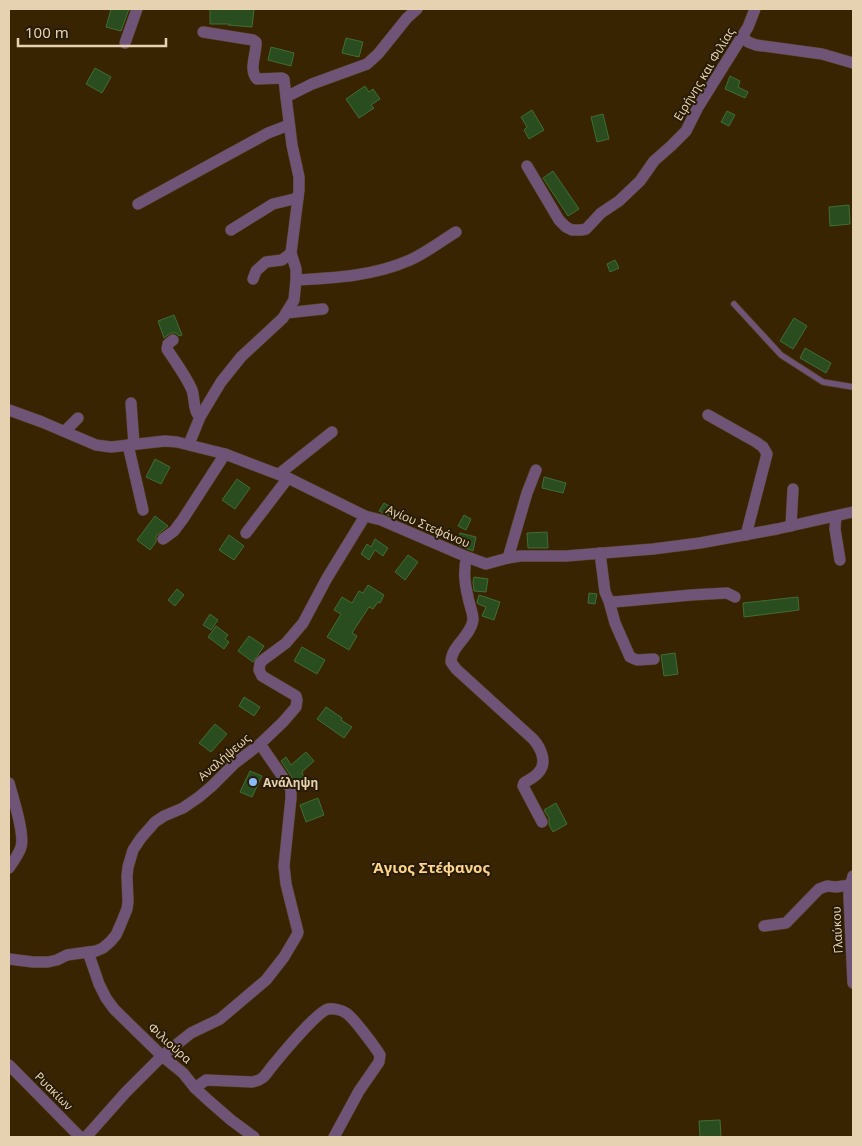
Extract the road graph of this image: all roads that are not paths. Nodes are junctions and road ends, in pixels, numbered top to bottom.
1 (137, 9) edge
2 (417, 9) edge
3 (755, 9) edge
4 (203, 32) dead end
5 (742, 36) junction
6 (125, 43) dead end
7 (853, 62) edge
8 (286, 97) junction
9 (290, 125) junction
10 (527, 166) dead end
11 (298, 198) junction
12 (138, 204) dead end
13 (231, 230) dead end
14 (456, 232) dead end
15 (291, 253) junction
16 (253, 279) dead end
17 (296, 280) junction
18 (734, 304) dead end
19 (323, 309) dead end
20 (286, 313) junction
21 (173, 340) dead end
22 (853, 387) edge
23 (131, 403) dead end
24 (9, 410) edge
25 (708, 415) dead end
26 (200, 417) junction
27 (78, 418) dead end
28 (66, 432) junction
29 (332, 432) dead end
30 (131, 444) junction
31 (189, 444) junction
32 (225, 454) junction
33 (536, 470) dead end
34 (283, 476) junction
35 (793, 489) dead end
36 (143, 510) dead end
37 (853, 512) edge
38 (365, 516) junction
39 (836, 516) junction
40 (791, 526) junction
41 (246, 533) dead end
42 (746, 535) junction
43 (163, 539) dead end
44 (600, 553) junction
45 (467, 557) junction
46 (508, 558) junction
47 (840, 560) dead end
48 (735, 597) dead end
49 (609, 601) junction
50 (654, 659) dead end
51 (260, 744) junction
52 (9, 783) edge
53 (542, 822) dead end
54 (9, 868) edge
55 (852, 880) edge
56 (764, 926) dead end
57 (88, 952) junction
58 (9, 959) edge
59 (853, 983) edge
60 (162, 1056) junction
61 (9, 1064) edge
62 (195, 1088) junction
63 (80, 1137) edge
64 (86, 1137) edge
65 (254, 1137) edge
66 (334, 1137) edge

1 - 6 street
2 - 8 street
3 - 5 street, Ειρήνης και Φιλίας
4 - 8 street
5 - 7 street
5 - 10 street, Ειρήνης και Φιλίας
8 - 9 street
9 - 11 street
9 - 12 street
11 - 13 street
11 - 15 street
14 - 17 street
15 - 16 street
15 - 17 street
17 - 20 street
18 - 22 lane
19 - 20 street
20 - 26 street
21 - 26 street
23 - 30 street
24 - 28 street, Αγίου Στεφάνου
25 - 42 street
26 - 31 street
27 - 28 street
28 - 30 street, Αγίου Στεφάνου
29 - 34 street
30 - 31 street, Αγίου Στεφάνου
30 - 36 street
31 - 32 street, Αγίου Στεφάνου
32 - 34 street, Αγίου Στεφάνου
32 - 43 street
33 - 46 street
34 - 38 street, Αγίου Στεφάνου
34 - 41 street
35 - 40 street
37 - 39 street, Αγίου Στεφάνου
38 - 45 street, Αγίου Στεφάνου
38 - 51 street, Αναλήψεως
39 - 40 street, Αγίου Στεφάνου
39 - 47 street
40 - 42 street, Αγίου Στεφάνου
42 - 44 street, Αγίου Στεφάνου
44 - 46 street, Αγίου Στεφάνου
44 - 49 street
45 - 46 street, Αγίου Στεφάνου
45 - 53 street
48 - 49 street
49 - 50 street
51 - 57 street, Αναλήψεως
51 - 60 street
52 - 54 street
55 - 56 street
55 - 59 street, Γλαύκου
57 - 58 street, Αναλήψεως
57 - 60 street, Φιλιούρα
60 - 62 street, Φιλιούρα
60 - 64 street
61 - 63 street, Ρυακίων
62 - 65 street, Φιλιούρα
62 - 66 street

